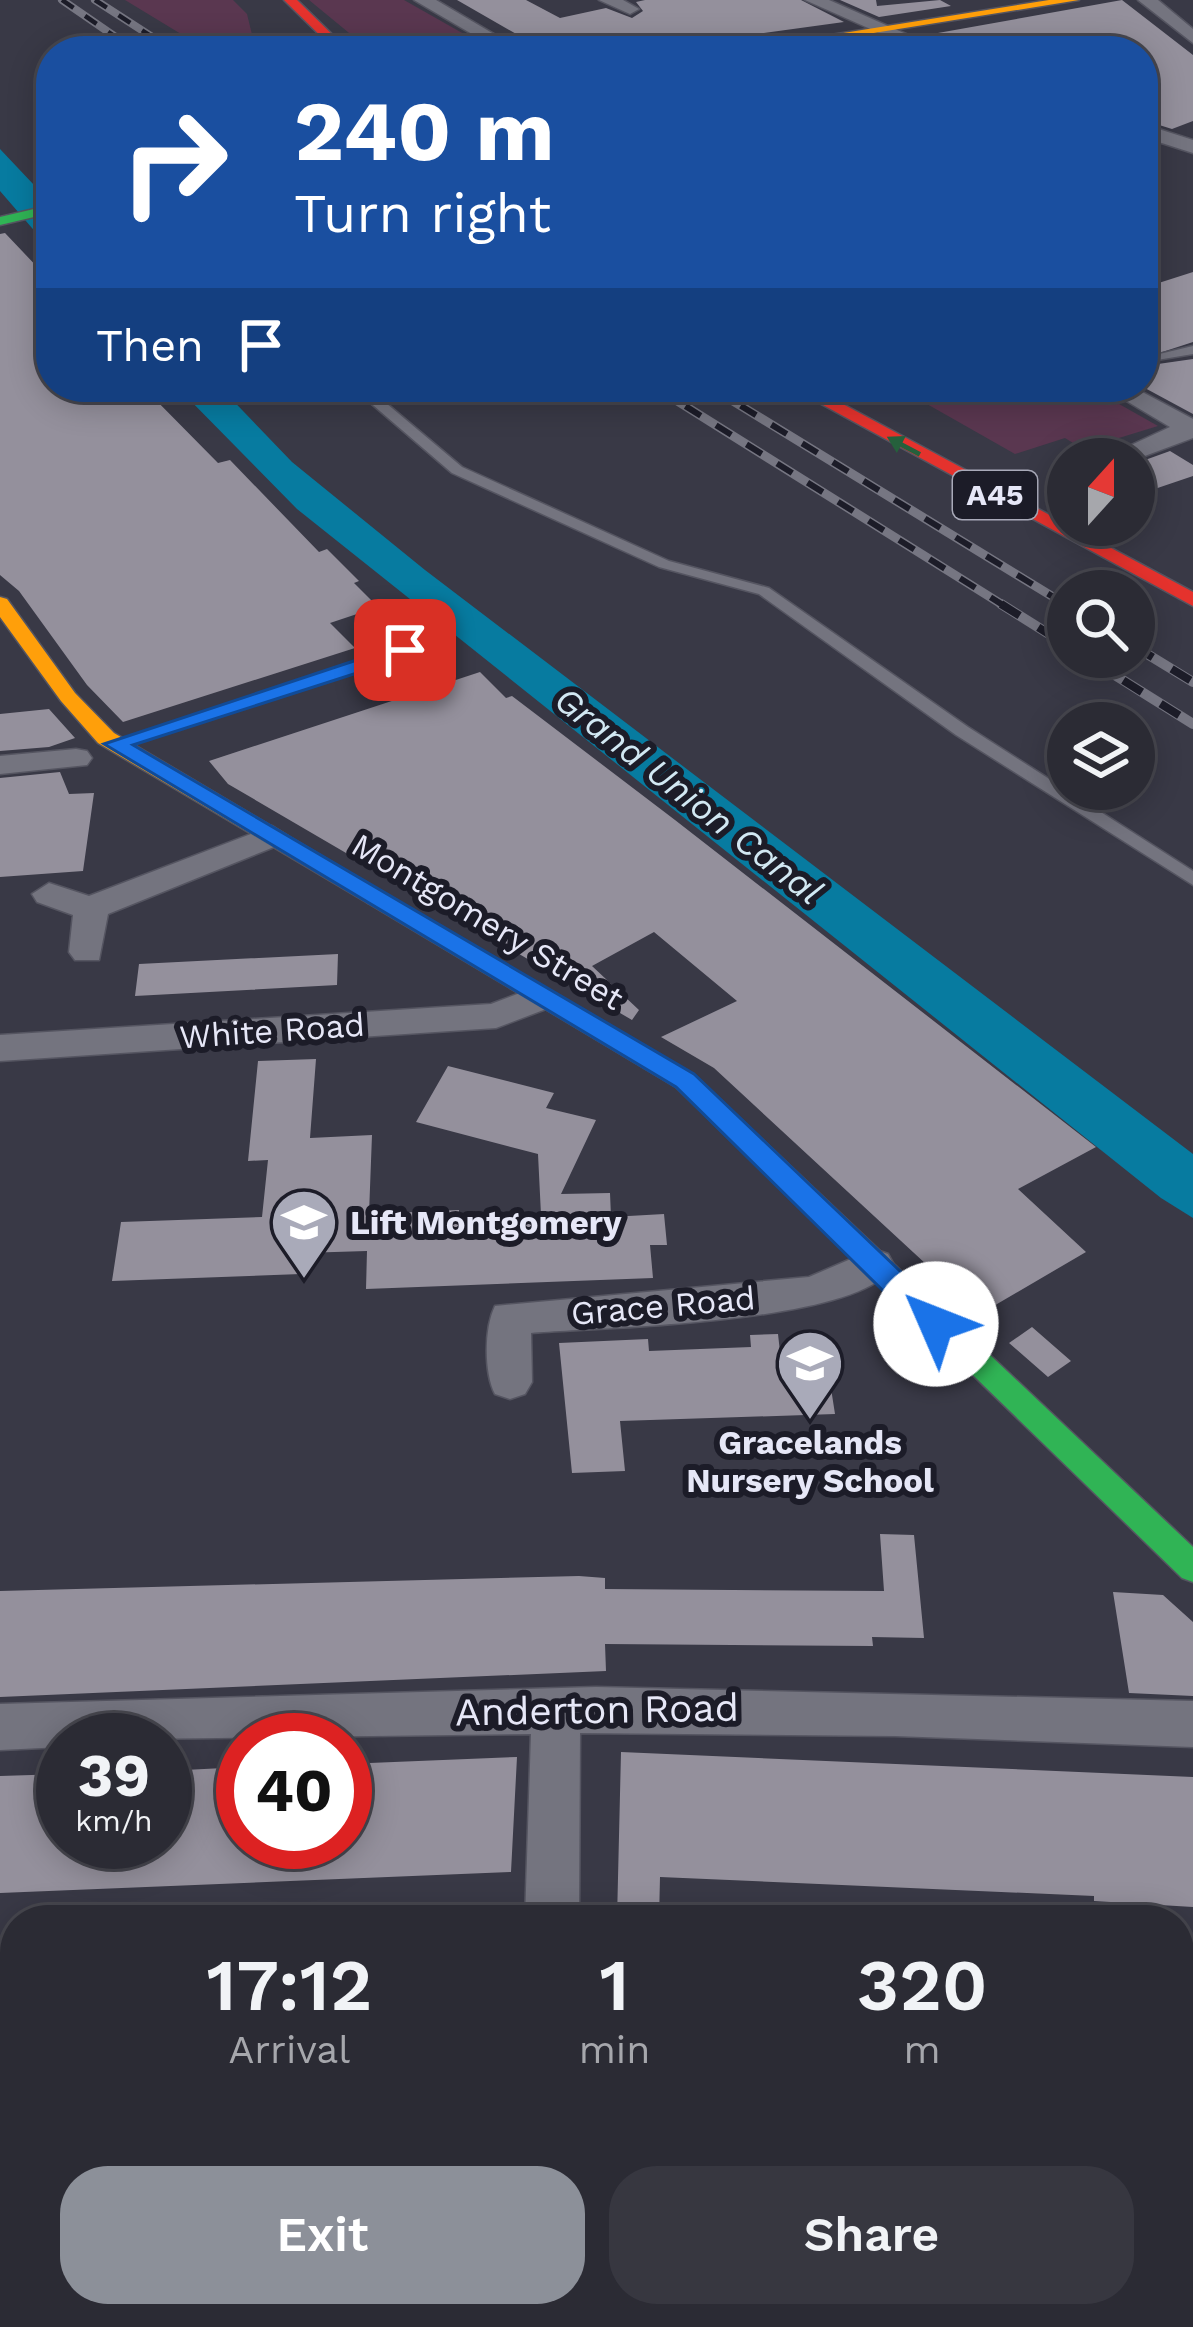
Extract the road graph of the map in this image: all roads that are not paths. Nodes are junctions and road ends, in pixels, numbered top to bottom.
1 (258, 0) edge
2 (290, 0) edge
3 (456, 0) edge
4 (608, 0) edge
5 (814, 0) edge
6 (1073, 0) edge
7 (1147, 0) edge
8 (428, 3) edge
9 (630, 9) dead end
10 (881, 30) junction
11 (295, 36) edge
12 (327, 36) edge
13 (487, 36) edge
14 (840, 36) edge
15 (897, 36) edge
16 (1193, 38) edge
17 (1158, 135) edge
18 (1193, 147) edge
19 (36, 213) edge
20 (0, 221) edge
21 (1193, 350) edge
22 (1158, 356) edge
23 (377, 402) edge
24 (826, 402) edge
25 (880, 402) edge
26 (1143, 402) edge
27 (1192, 428) edge
28 (1155, 443) edge
29 (1047, 493) edge
30 (1149, 546) edge
31 (1193, 568) edge
32 (1193, 600) edge
33 (6, 619) edge
34 (394, 622) dead end
35 (115, 744) junction
36 (76, 758) dead end
37 (0, 765) edge
38 (272, 836) junction
39 (1193, 879) edge
40 (49, 894) dead end
41 (91, 909) junction
42 (87, 952) dead end
43 (541, 997) junction
44 (0, 1048) edge
45 (874, 1265) junction
46 (510, 1382) dead end
47 (1193, 1568) edge
48 (556, 1711) junction
49 (1193, 1724) edge
50 (0, 1726) edge
51 (552, 1905) edge

1 - 11 main road
2 - 12 main road
3 - 8 street
4 - 9 street
5 - 10 street
6 - 10 main road
7 - 16 street
8 - 13 street
10 - 14 main road
10 - 15 street
17 - 18 street
19 - 20 main road
21 - 22 lane
23 - 39 lane
32 -> 24 main road, A45
25 - 29 main road, A45
26 - 27 street
27 - 28 street
30 - 31 main road
33 - 35 main road, Montgomery Street
34 - 35 lane
35 - 38 main road, Montgomery Street
36 - 37 street
38 - 41 street
38 - 43 main road, Montgomery Street
40 - 41 street
41 - 42 street
43 - 44 street, White Road
43 - 45 main road, Montgomery Street
45 - 46 street, Grace Road
45 - 47 main road, Montgomery Street
48 - 49 street, Anderton Road
48 - 50 street, Anderton Road
48 - 51 street

